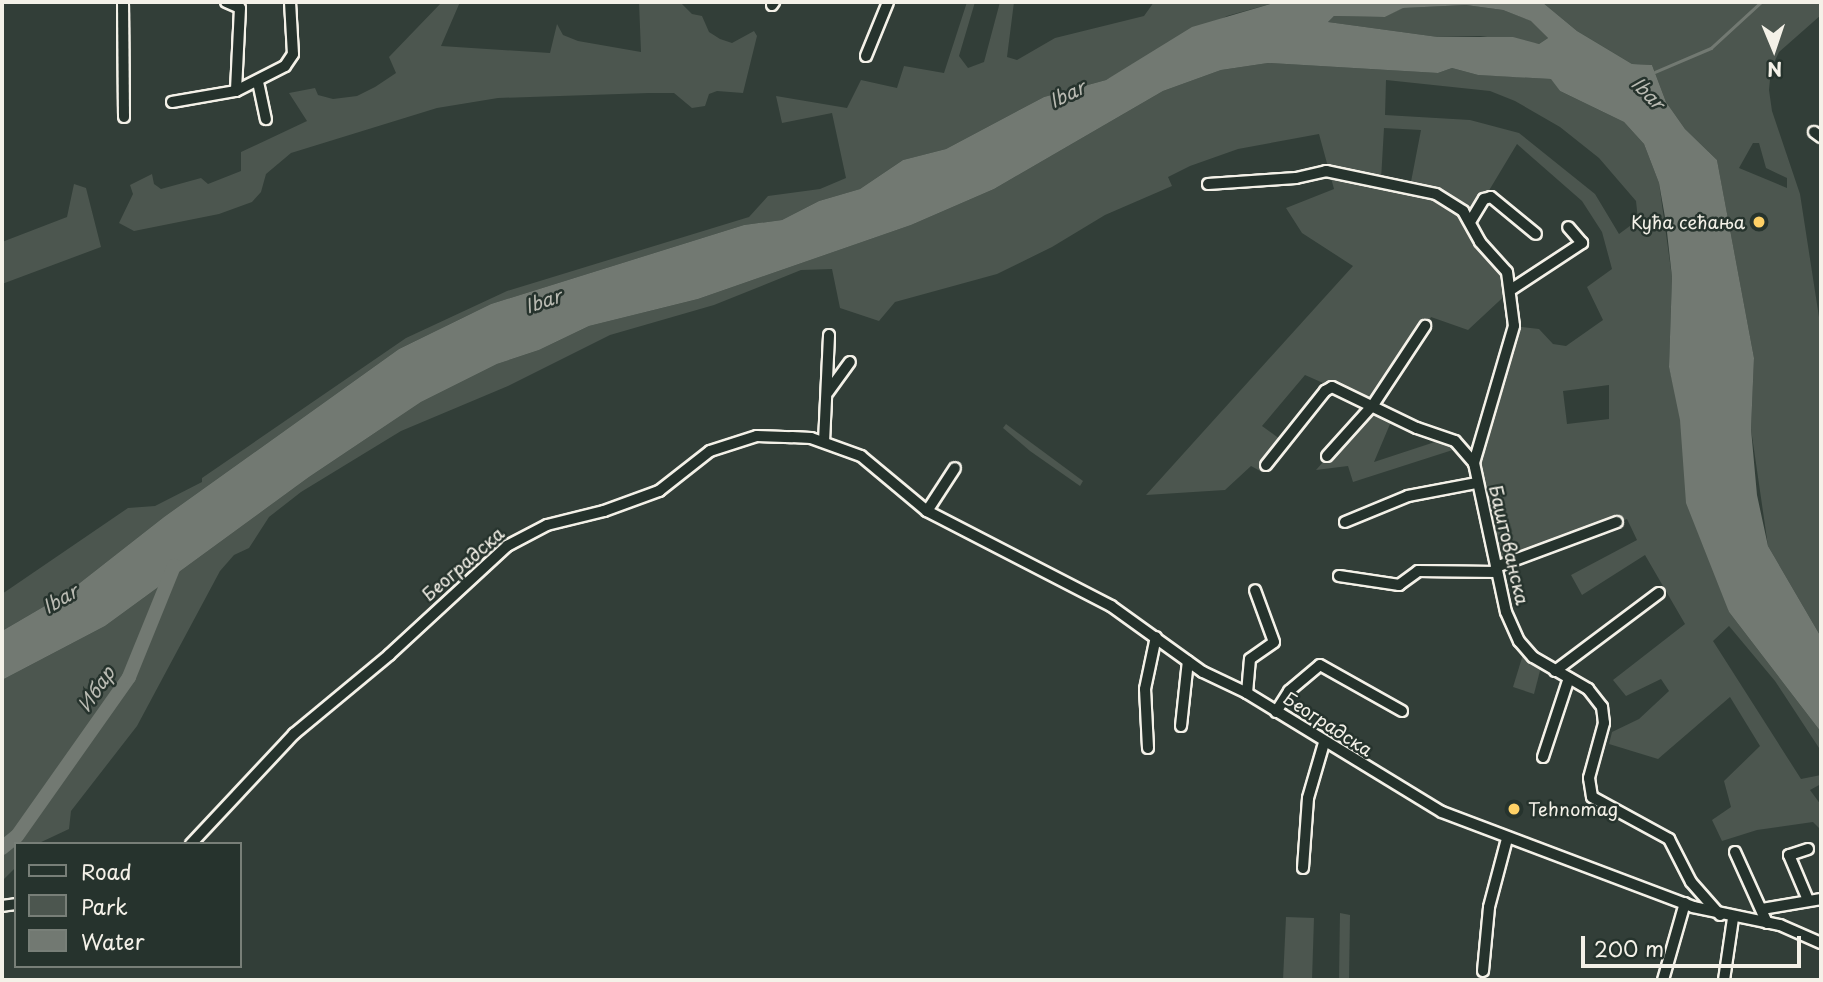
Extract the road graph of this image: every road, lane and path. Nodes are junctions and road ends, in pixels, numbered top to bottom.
1 (123, 2) edge
2 (226, 2) edge
3 (290, 2) edge
4 (888, 2) edge
5 (866, 57) dead end
6 (258, 82) junction
7 (236, 91) junction
8 (172, 102) dead end
9 (124, 117) dead end
10 (266, 118) dead end
11 (1208, 184) dead end
12 (1470, 222) junction
13 (1568, 227) dead end
14 (1536, 234) dead end
15 (1512, 289) junction
16 (1425, 326) dead end
17 (829, 335) dead end
18 (850, 362) dead end
19 (828, 392) junction
20 (1373, 405) junction
21 (824, 442) junction
22 (1327, 456) dead end
23 (1474, 463) junction
24 (1266, 465) dead end
25 (955, 468) dead end
26 (1476, 483) junction
27 (927, 511) junction
28 (1345, 522) dead end
29 (1617, 522) dead end
30 (1497, 569) junction
31 (1339, 576) dead end
32 (1255, 590) dead end
33 (1658, 593) dead end
34 (1156, 637) junction
35 (1188, 662) junction
36 (1555, 671) junction
37 (1569, 678) junction
38 (1247, 693) junction
39 (1402, 710) dead end
40 (1276, 712) junction
41 (1181, 726) dead end
42 (1324, 743) junction
43 (1148, 748) dead end
44 (1544, 757) dead end
45 (1507, 839) junction
46 (193, 842) edge
47 (1808, 849) dead end
48 (1735, 852) dead end
49 (1303, 868) dead end
50 (1808, 900) junction
51 (1821, 900) edge
52 (1685, 903) junction
53 (1762, 909) junction
54 (1720, 915) junction
55 (1733, 918) junction
56 (1767, 923) junction
57 (1821, 943) edge
58 (1483, 971) dead end
59 (1663, 980) edge
60 (1724, 980) edge

1 - 9 street
2 - 7 street
3 - 6 street
4 - 5 street
6 - 7 street
6 - 10 street
7 - 8 street
11 - 12 street, Баштованска
12 - 14 street
12 - 15 street, Баштованска
13 - 15 street
15 - 23 street, Баштованска
16 - 20 street
17 - 19 street
18 - 19 street
19 - 21 street
20 - 22 street
20 - 23 street
20 - 24 street
21 - 27 street, Београдска
21 - 46 street, Београдска
23 - 26 street, Баштованска
25 - 27 street
26 - 28 street
26 - 30 street, Баштованска
27 - 34 street, Београдска
29 - 30 street
30 - 31 street
30 - 36 street, Баштованска
32 - 38 street
33 - 36 street
34 - 35 street, Београдска
34 - 43 street
35 - 38 street, Београдска
35 - 41 street
36 - 37 street, Баштованска
37 - 44 street
37 - 54 street, Баштованска
38 - 40 street, Београдска
39 - 40 street
40 - 42 street, Београдска
42 - 45 street, Београдска
42 - 49 street
45 - 52 street, Београдска
45 - 58 street
47 - 50 street
48 - 53 street
50 - 51 street
50 - 53 street
52 - 54 street, Београдска
52 - 59 street
53 - 56 street
54 - 55 street, Београдска
55 - 56 street, Београдска
55 - 60 street
56 - 57 street, Београдска

